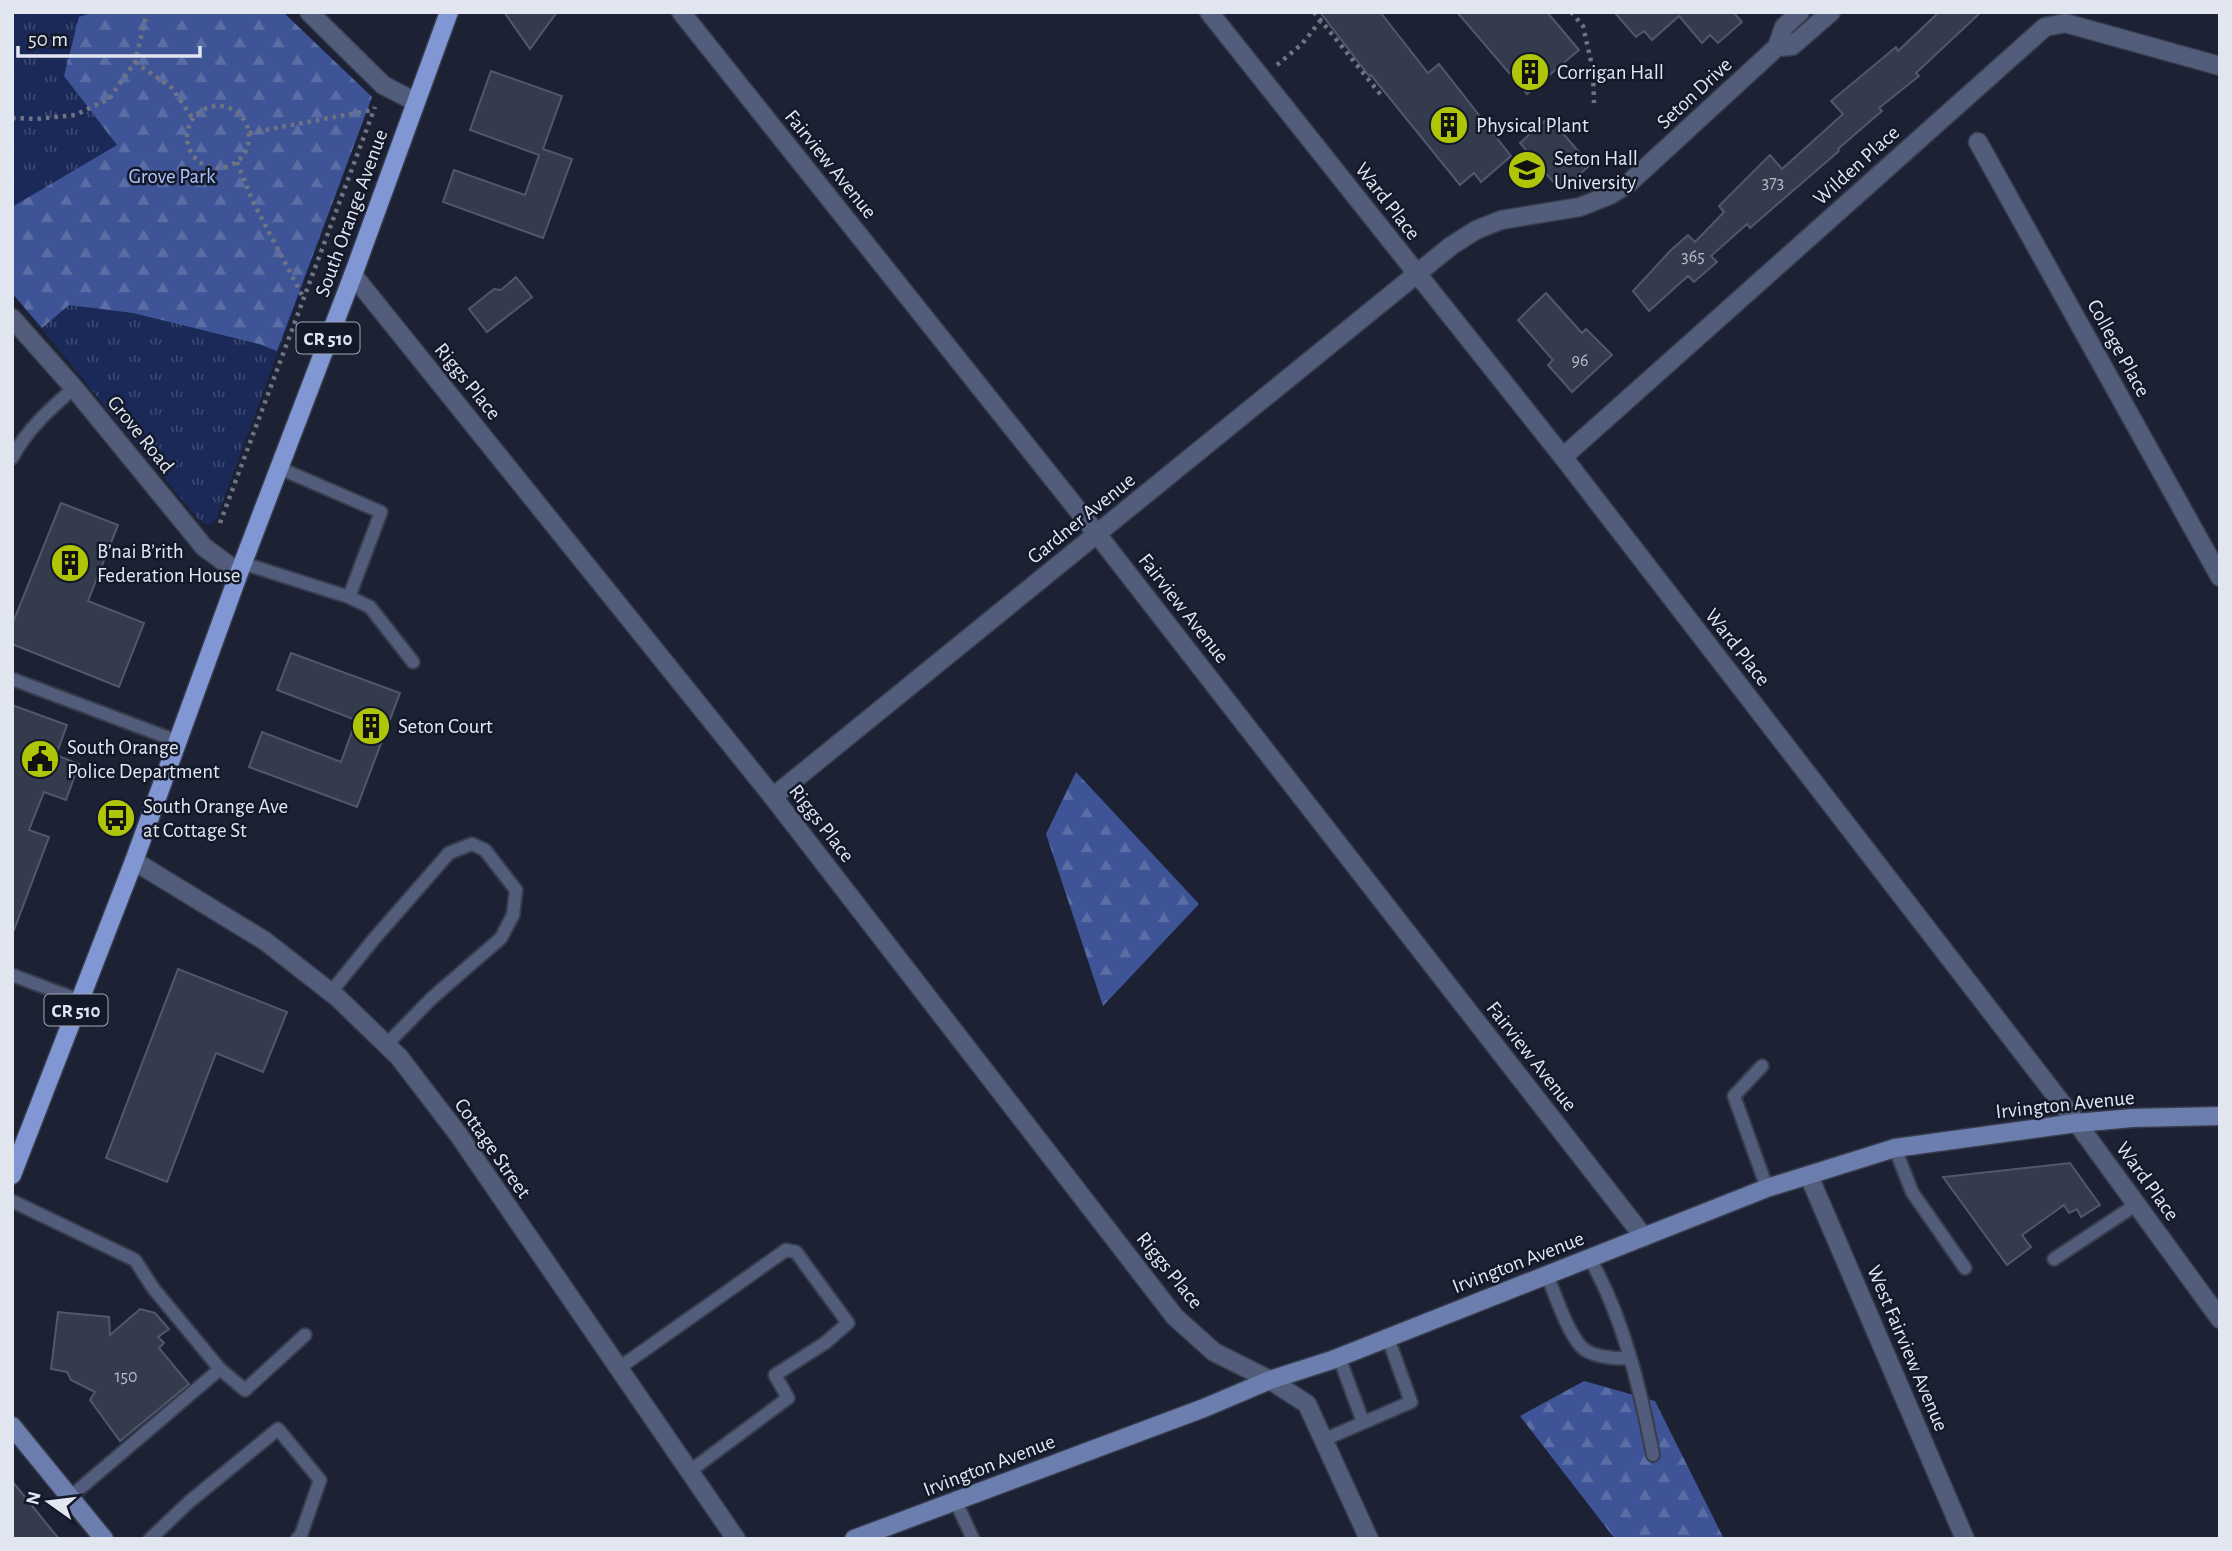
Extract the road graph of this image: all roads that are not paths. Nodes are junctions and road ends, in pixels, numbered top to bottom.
1 (309, 12) edge
2 (449, 12) edge
3 (681, 12) edge
4 (1209, 12) edge
5 (1800, 12) edge
6 (1831, 12) edge
7 (1777, 47) junction
8 (2220, 66) edge
9 (416, 102) junction
10 (1978, 142) dead end
11 (353, 275) junction
12 (1417, 275) junction
13 (12, 318) edge
14 (74, 388) junction
15 (1563, 457) junction
16 (12, 458) edge
17 (279, 468) junction
18 (1097, 534) junction
19 (241, 568) junction
20 (2220, 577) edge
21 (349, 597) junction
22 (413, 662) dead end
23 (12, 679) edge
24 (177, 741) junction
25 (773, 797) junction
26 (134, 861) junction
27 (12, 975) edge
28 (331, 992) junction
29 (79, 1000) junction
30 (386, 1045) junction
31 (1762, 1066) dead end
32 (2220, 1116) edge
33 (2077, 1123) junction
34 (1895, 1148) junction
35 (14, 1164) edge
36 (1809, 1176) junction
37 (1767, 1188) junction
38 (12, 1201) edge
39 (2137, 1204) junction
40 (1644, 1237) junction
41 (1590, 1259) junction
42 (2054, 1259) dead end
43 (1965, 1268) dead end
44 (1547, 1275) junction
45 (2220, 1319) edge
46 (305, 1335) dead end
47 (1388, 1338) junction
48 (1339, 1357) junction
49 (1629, 1358) junction
50 (619, 1368) junction
51 (220, 1369) junction
52 (1270, 1380) junction
53 (1363, 1422) junction
54 (12, 1426) edge
55 (1323, 1440) junction
56 (1653, 1455) dead end
57 (690, 1471) junction
58 (70, 1497) junction
59 (956, 1502) junction
60 (857, 1538) edge
61 (104, 1539) edge
62 (150, 1539) edge
63 (297, 1539) edge
64 (736, 1539) edge
65 (973, 1539) edge
66 (1369, 1539) edge
67 (1965, 1539) edge

1 - 9 street
2 - 9 main road, South Orange Avenue / CR 510
3 - 18 street, Fairview Avenue
4 - 12 street, Ward Place
5 - 7 street, Seton Drive
6 - 7 street, Seton Drive
7 - 12 street, Seton Drive
8 - 15 street, Wilden Place
9 - 11 main road, South Orange Avenue / CR 510
10 - 20 street, College Place
11 - 17 main road, South Orange Avenue / CR 510
11 - 25 street, Riggs Place
12 - 15 street, Ward Place
12 - 18 street, Gardner Avenue
13 - 14 street, Grove Road
14 - 16 lane
14 - 19 street, Grove Road
15 - 33 street, Ward Place
17 - 19 main road, South Orange Avenue / CR 510
17 - 21 lane
18 - 25 street, Gardner Avenue
18 - 40 street, Fairview Avenue
19 - 21 lane
19 - 24 main road, South Orange Avenue / CR 510
21 - 22 lane
23 - 24 lane
24 - 26 main road, South Orange Avenue / CR 510
25 - 52 street, Riggs Place
26 - 28 street, Cottage Street
26 - 29 main road, South Orange Avenue / CR 510
27 - 29 lane
28 - 30 street, Cottage Street
28 - 30 lane
29 - 35 main road, South Orange Avenue / CR 510
30 - 50 street, Cottage Street
31 - 37 lane
32 - 33 main road, Irvington Avenue
33 - 34 main road, Irvington Avenue
33 - 39 street, Ward Place
34 - 36 main road, Irvington Avenue
34 - 43 lane
36 - 37 main road, Irvington Avenue
36 - 67 street, West Fairview Avenue
37 - 40 main road, Irvington Avenue
38 - 51 lane
39 - 42 lane
39 - 45 street, Ward Place
40 - 41 main road, Irvington Avenue
41 - 44 main road, Irvington Avenue
41 - 49 lane
44 - 47 main road, Irvington Avenue
44 - 49 lane
46 - 51 lane
47 - 48 main road, Irvington Avenue
47 - 53 lane
48 - 52 main road, Irvington Avenue
48 - 53 lane
49 - 56 lane
50 - 57 street, Cottage Street
50 - 57 lane
51 - 58 lane
52 - 55 street, Riggs Place
52 - 59 main road, Irvington Avenue
53 - 55 lane
54 - 58 main road
55 - 66 street, Riggs Place
57 - 64 street, Cottage Street
58 - 61 main road
59 - 60 main road, Irvington Avenue
59 - 65 lane
62 - 63 lane

